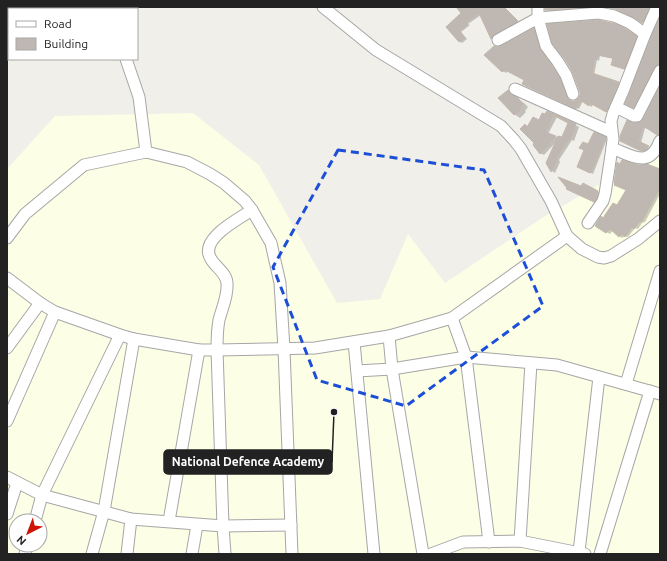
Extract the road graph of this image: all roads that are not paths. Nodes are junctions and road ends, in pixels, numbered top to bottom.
1 (323, 7) edge
2 (657, 7) edge
3 (538, 12) edge
4 (644, 34) junction
5 (498, 40) dead end
6 (126, 60) edge
7 (660, 71) edge
8 (515, 88) dead end
9 (573, 94) dead end
10 (616, 107) junction
11 (611, 132) junction
12 (660, 142) edge
13 (612, 148) junction
14 (146, 152) junction
15 (252, 210) junction
16 (660, 221) edge
17 (588, 223) dead end
18 (567, 236) junction
19 (7, 238) edge
20 (660, 271) edge
21 (7, 278) edge
22 (40, 304) junction
23 (55, 312) junction
24 (452, 318) junction
25 (120, 335) junction
26 (389, 336) junction
27 (134, 339) junction
28 (354, 342) junction
29 (7, 348) edge
30 (284, 349) junction
31 (199, 350) junction
32 (217, 350) junction
33 (466, 357) junction
34 (531, 363) junction
35 (392, 369) junction
36 (357, 371) junction
37 (599, 377) junction
38 (626, 384) junction
39 (655, 393) edge
40 (7, 421) edge
41 (7, 477) edge
42 (17, 483) junction
43 (42, 496) junction
44 (104, 512) junction
45 (37, 513) edge
46 (7, 514) edge
47 (131, 519) junction
48 (169, 521) junction
49 (196, 525) junction
50 (291, 525) junction
51 (223, 526) junction
52 (520, 541) junction
53 (489, 542) junction
54 (582, 553) edge
55 (92, 554) edge
56 (127, 554) edge
57 (192, 554) edge
58 (225, 554) edge
59 (292, 554) edge
60 (374, 554) edge
61 (423, 554) edge
62 (431, 554) edge
63 (600, 554) edge

1 - 18 street
2 - 4 street
3 - 4 street
3 - 5 street
3 - 9 street
4 - 10 street
6 - 14 street
7 - 10 street
8 - 11 street
10 - 11 street
11 - 13 street
12 - 13 street
13 - 17 street
14 - 15 street
14 - 19 street
15 - 30 street
15 - 32 street
16 - 18 street
18 - 24 street
20 - 38 street
21 - 22 street
22 - 23 street
22 - 29 street
23 - 25 street
23 - 40 street
24 - 26 street
24 - 33 street
25 - 27 street
25 - 43 street
26 - 28 street
26 - 35 street
27 - 31 street
27 - 44 street
28 - 30 street
28 - 36 street
30 - 32 street
30 - 50 street
31 - 32 street
31 - 48 street
32 - 51 street
33 - 34 street
33 - 35 street
33 - 53 street
34 - 37 street
34 - 52 street
35 - 36 street
35 - 61 street
36 - 60 street
37 - 38 street
37 - 54 street
38 - 39 street
39 - 63 street
41 - 42 street
42 - 43 street
42 - 46 street
43 - 44 street
43 - 45 street
44 - 47 street
44 - 55 street
47 - 48 street
47 - 56 street
48 - 49 street
49 - 51 street
49 - 57 street
50 - 51 street
50 - 59 street
51 - 58 street
52 - 53 street
52 - 54 street
53 - 62 street

